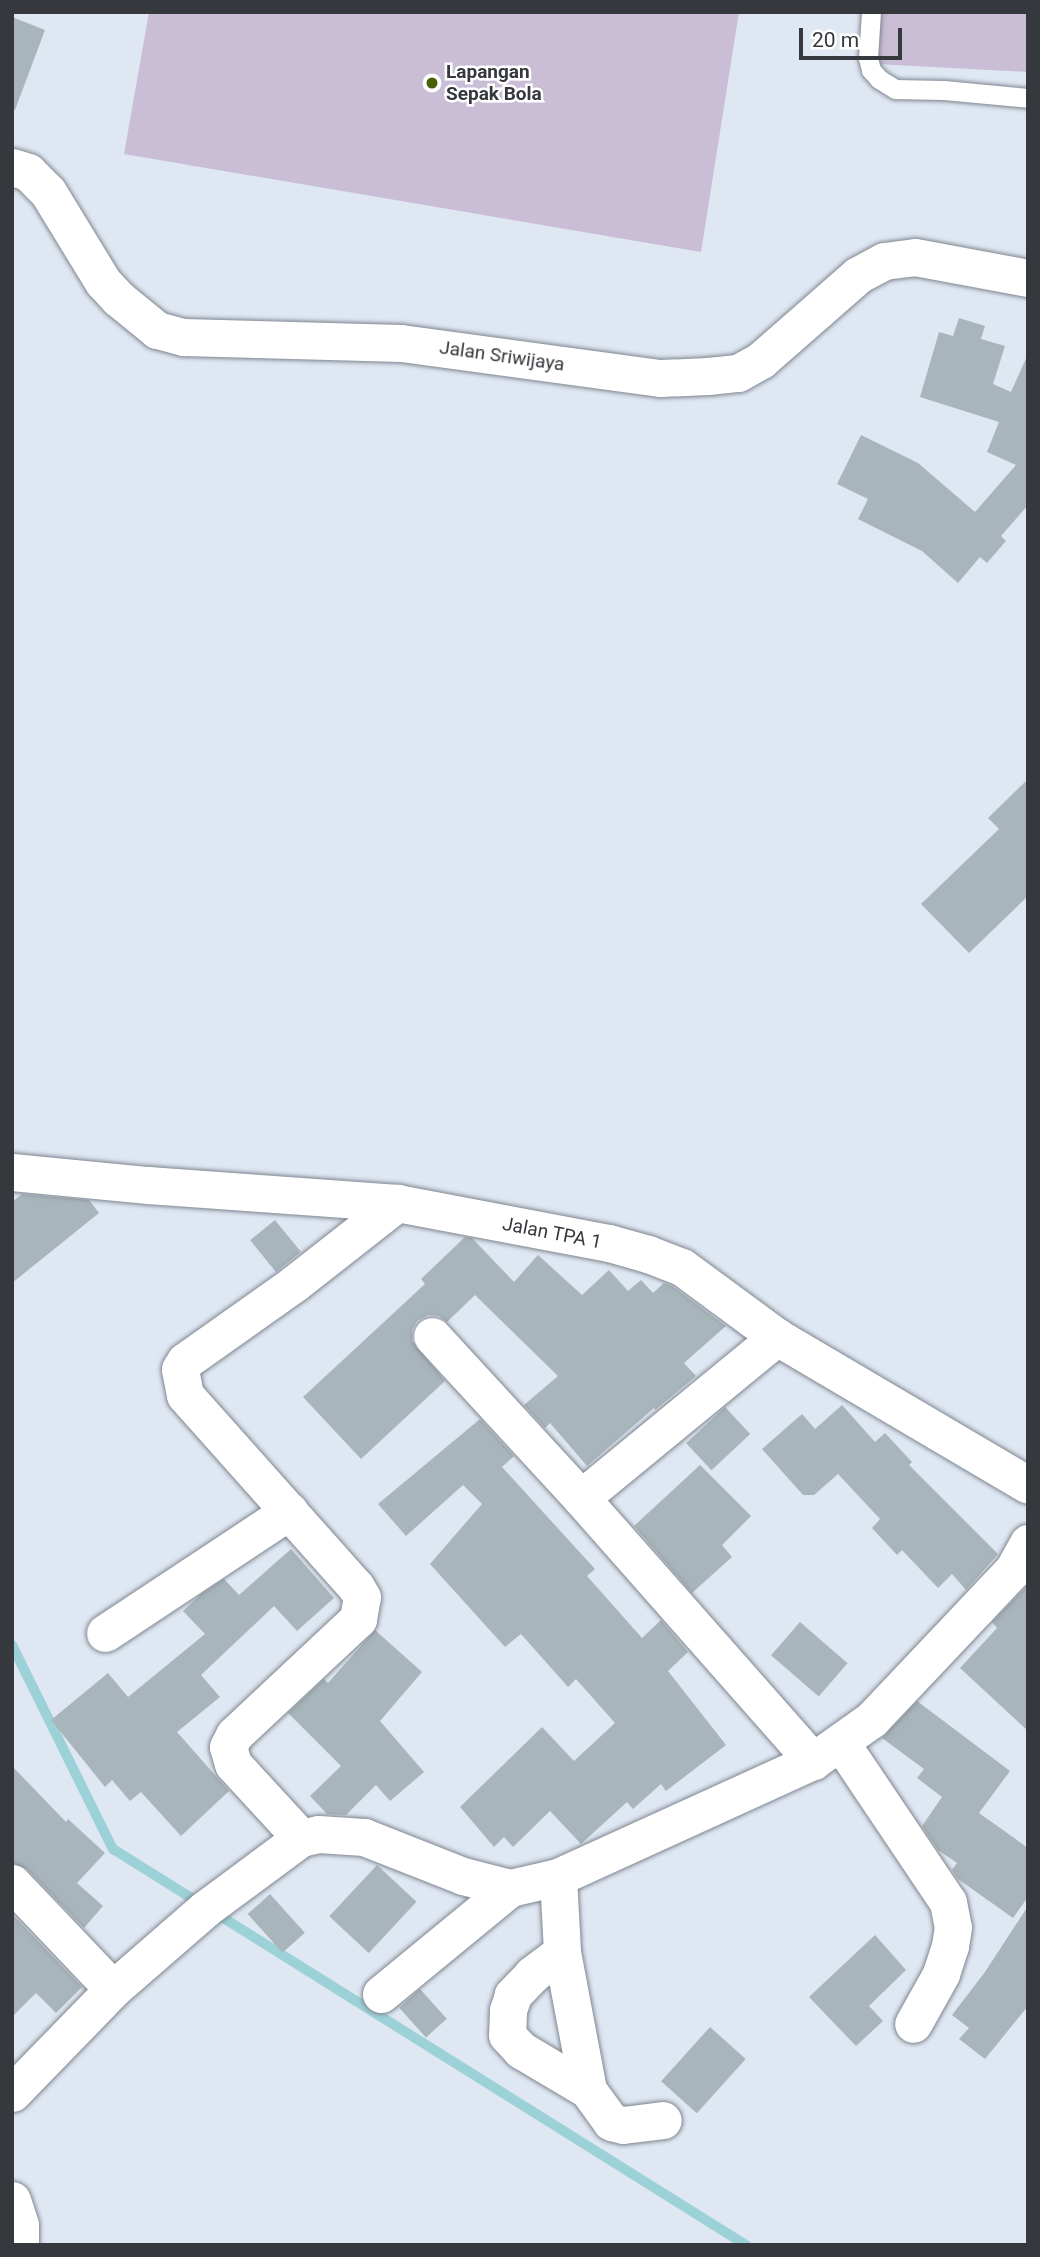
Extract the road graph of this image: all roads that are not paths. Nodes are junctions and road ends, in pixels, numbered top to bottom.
1 (871, 12) edge
2 (1028, 98) edge
3 (12, 167) edge
4 (1028, 278) edge
5 (21, 1180) edge
6 (397, 1203) junction
7 (432, 1336) dead end
8 (777, 1337) junction
9 (1028, 1485) edge
10 (581, 1498) junction
11 (289, 1511) junction
12 (1028, 1544) edge
13 (105, 1633) dead end
14 (827, 1752) junction
15 (301, 1838) junction
16 (558, 1877) junction
17 (12, 1883) edge
18 (510, 1888) junction
19 (562, 1952) junction
20 (113, 1989) junction
21 (381, 1994) dead end
22 (913, 2024) dead end
23 (16, 2081) edge
24 (589, 2090) junction
25 (663, 2120) dead end
26 (12, 2200) edge
27 (20, 2245) edge

1 - 2 lane
3 - 4 street, Jalan Sriwijaya
5 - 6 street, Jalan TPA 1
6 - 8 street, Jalan TPA 1
6 - 11 street
7 - 10 street
8 - 9 street, Jalan TPA 1
8 - 10 street
10 - 14 street
11 - 13 street
11 - 15 street
12 - 14 street
14 - 16 street
14 - 22 street
15 - 18 street
15 - 20 street
16 - 18 street
16 - 19 street
17 - 20 street
18 - 21 street
19 - 24 street
19 - 24 street
20 - 23 street
24 - 25 street
26 - 27 street

